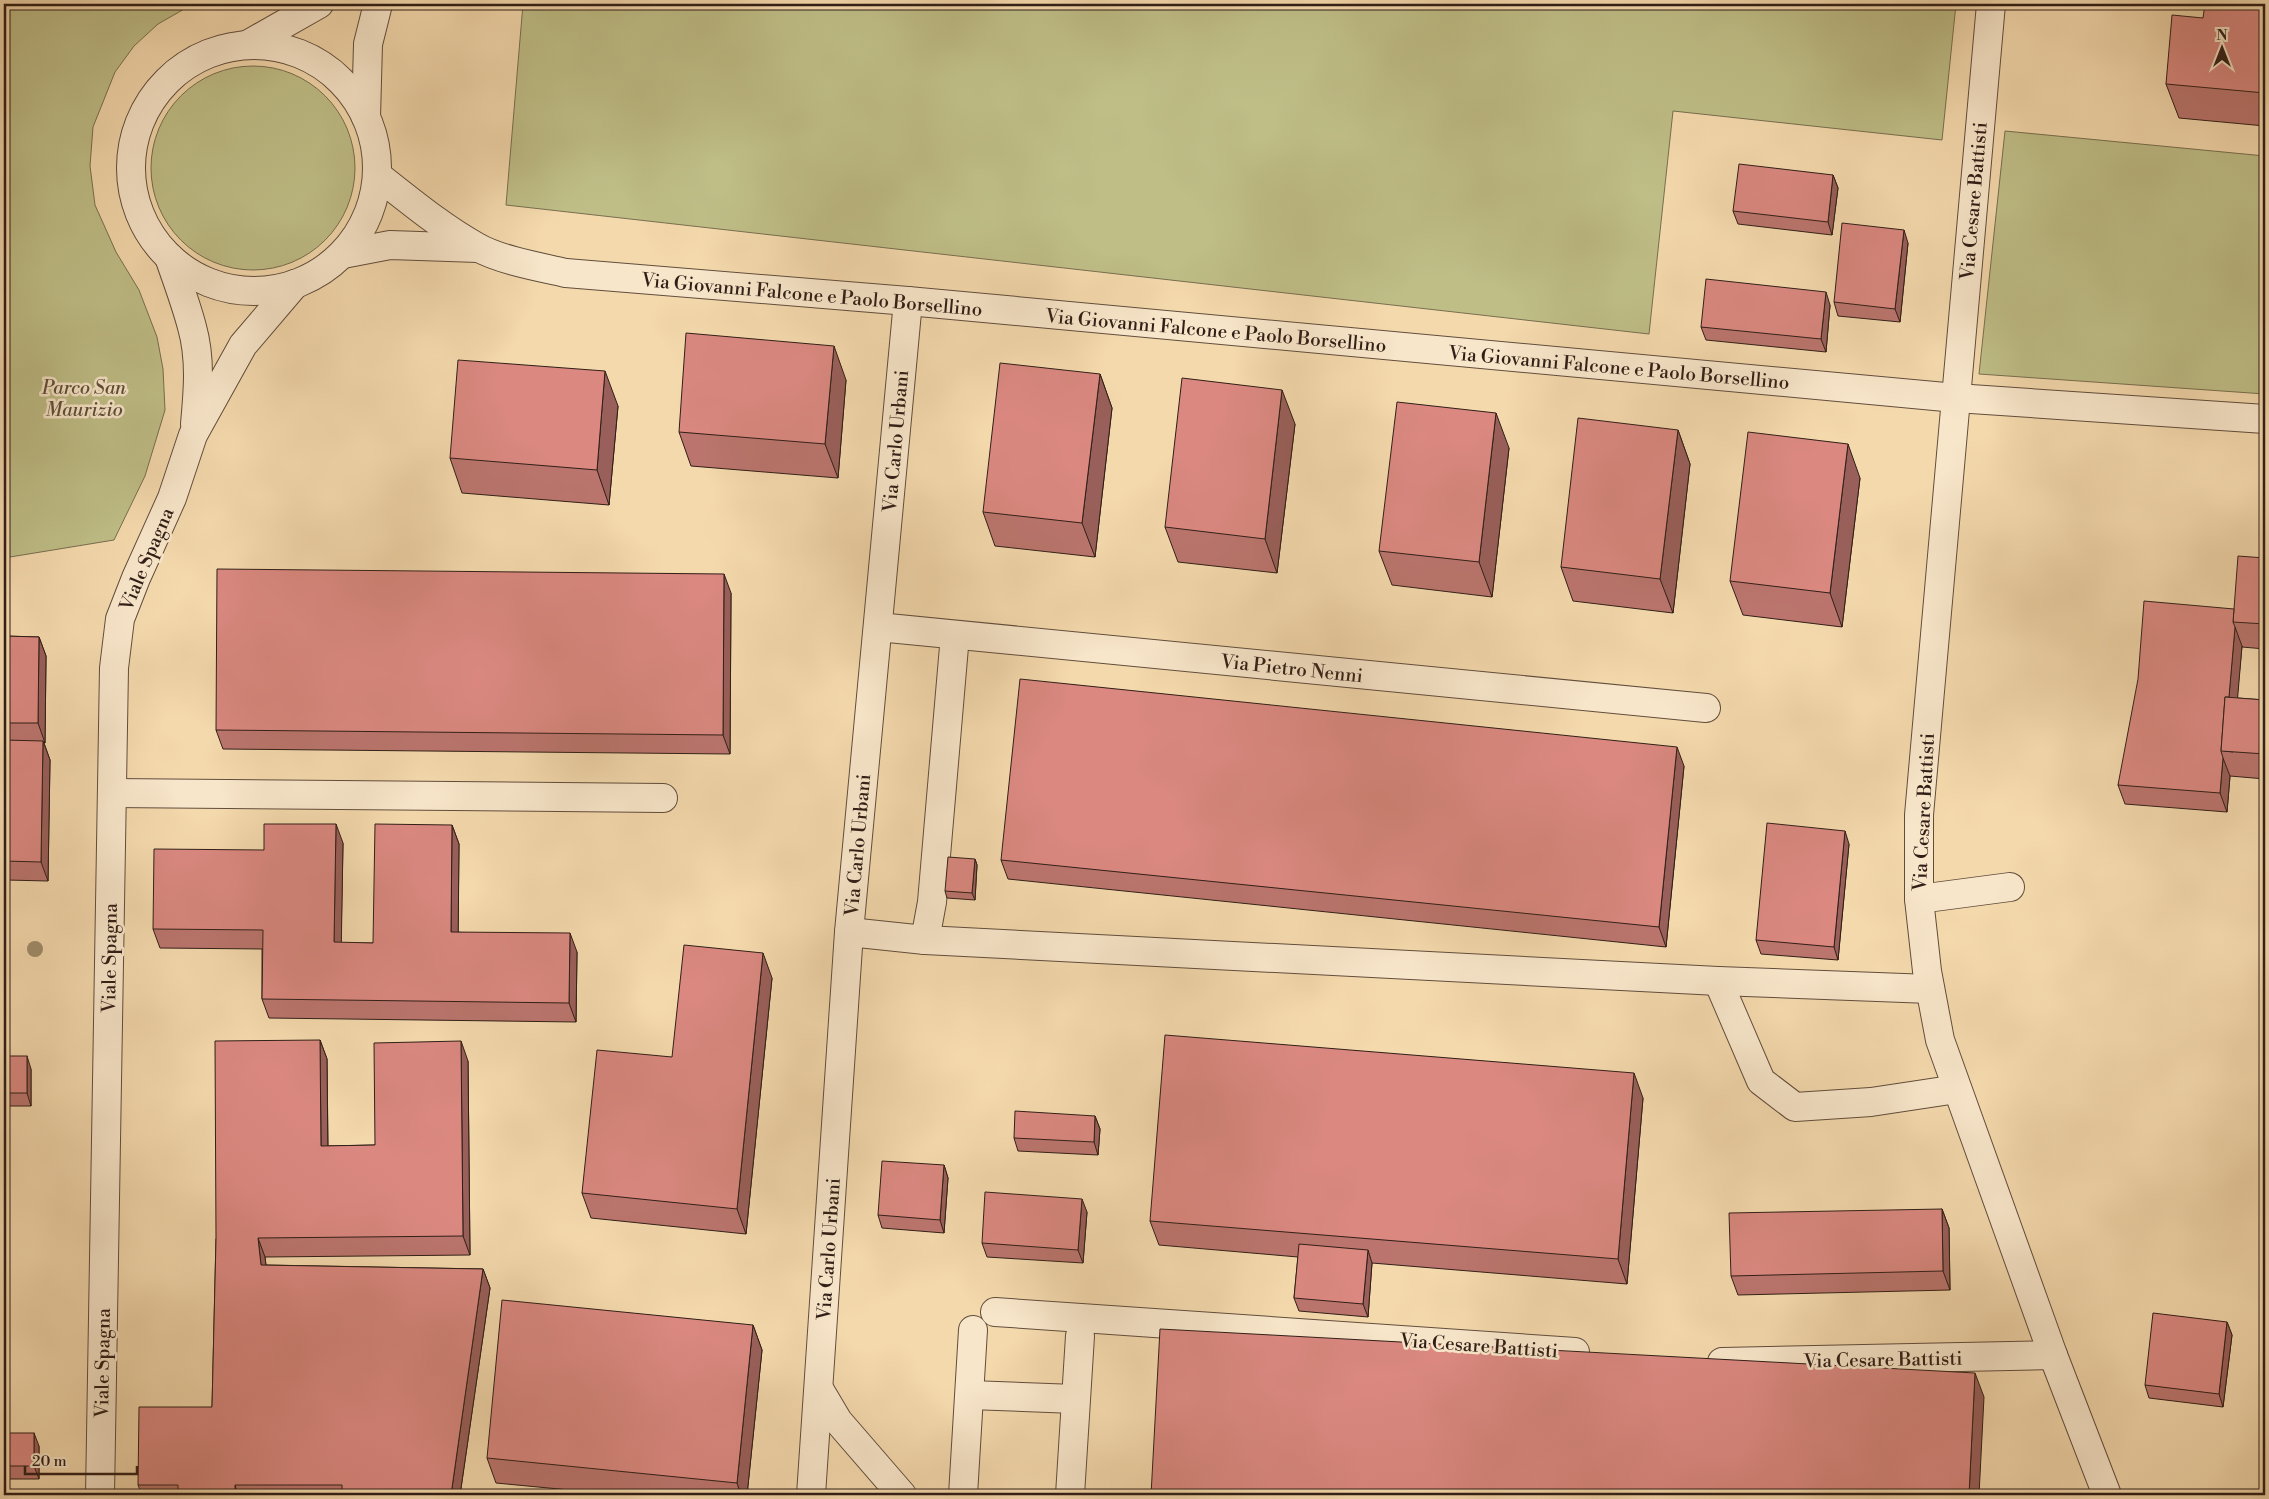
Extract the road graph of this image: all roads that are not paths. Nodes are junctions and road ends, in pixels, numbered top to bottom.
1 (319, 4) edge
2 (378, 4) edge
3 (1991, 4) edge
4 (247, 45) junction
5 (366, 117) junction
6 (377, 175) junction
7 (478, 248) junction
8 (342, 254) junction
9 (169, 257) junction
10 (295, 284) junction
11 (908, 301) junction
12 (1956, 398) junction
13 (2265, 419) edge
14 (193, 435) junction
15 (878, 627) junction
16 (954, 635) junction
17 (1706, 708) dead end
18 (112, 793) junction
19 (663, 798) dead end
20 (2010, 886) dead end
21 (1919, 899) junction
22 (849, 932) junction
23 (925, 940) junction
24 (1718, 981) junction
25 (1930, 989) junction
26 (1957, 1089) junction
27 (996, 1312) dead end
28 (974, 1330) dead end
29 (1080, 1336) dead end
30 (1596, 1353) edge
31 (2053, 1356) junction
32 (1694, 1360) edge
33 (819, 1389) junction
34 (970, 1395) junction
35 (1075, 1399) junction
36 (100, 1495) edge
37 (811, 1495) edge
38 (902, 1495) edge
39 (964, 1495) edge
40 (1070, 1495) edge
41 (2107, 1495) edge

1 - 4 street
2 - 5 street
3 - 12 street, Via Cesare Battisti
4 - 5 street
4 - 9 street
5 - 6 street
6 - 7 street, Via Giovanni Falcone e Paolo Borsellino
6 - 8 street
7 - 8 street, Via Giovanni Falcone e Paolo Borsellino
7 - 11 street, Via Giovanni Falcone e Paolo Borsellino
8 - 10 street
9 - 10 street
9 - 14 street, Viale Spagna
10 - 14 street, Viale Spagna
11 - 12 street, Via Giovanni Falcone e Paolo Borsellino
11 - 15 street, Via Carlo Urbani
12 - 13 street
12 - 21 street, Via Cesare Battisti
14 - 18 street, Viale Spagna
15 - 16 street, Via Pietro Nenni
15 - 22 street, Via Carlo Urbani
16 - 17 street, Via Pietro Nenni
16 - 23 street
18 - 19 street
18 - 36 street, Viale Spagna
20 - 21 street
21 - 25 street, Via Cesare Battisti
22 - 23 street
22 - 33 street, Via Carlo Urbani
23 - 24 street
24 - 25 street
24 - 26 street
25 - 26 street, Via Cesare Battisti
26 - 31 street, Via Cesare Battisti
27 - 30 street, Via Cesare Battisti
28 - 34 street
29 - 35 street
31 - 32 street, Via Cesare Battisti
31 - 41 street, Via Cesare Battisti
33 - 37 street, Via Carlo Urbani
33 - 38 street
34 - 35 street
34 - 39 street
35 - 40 street

